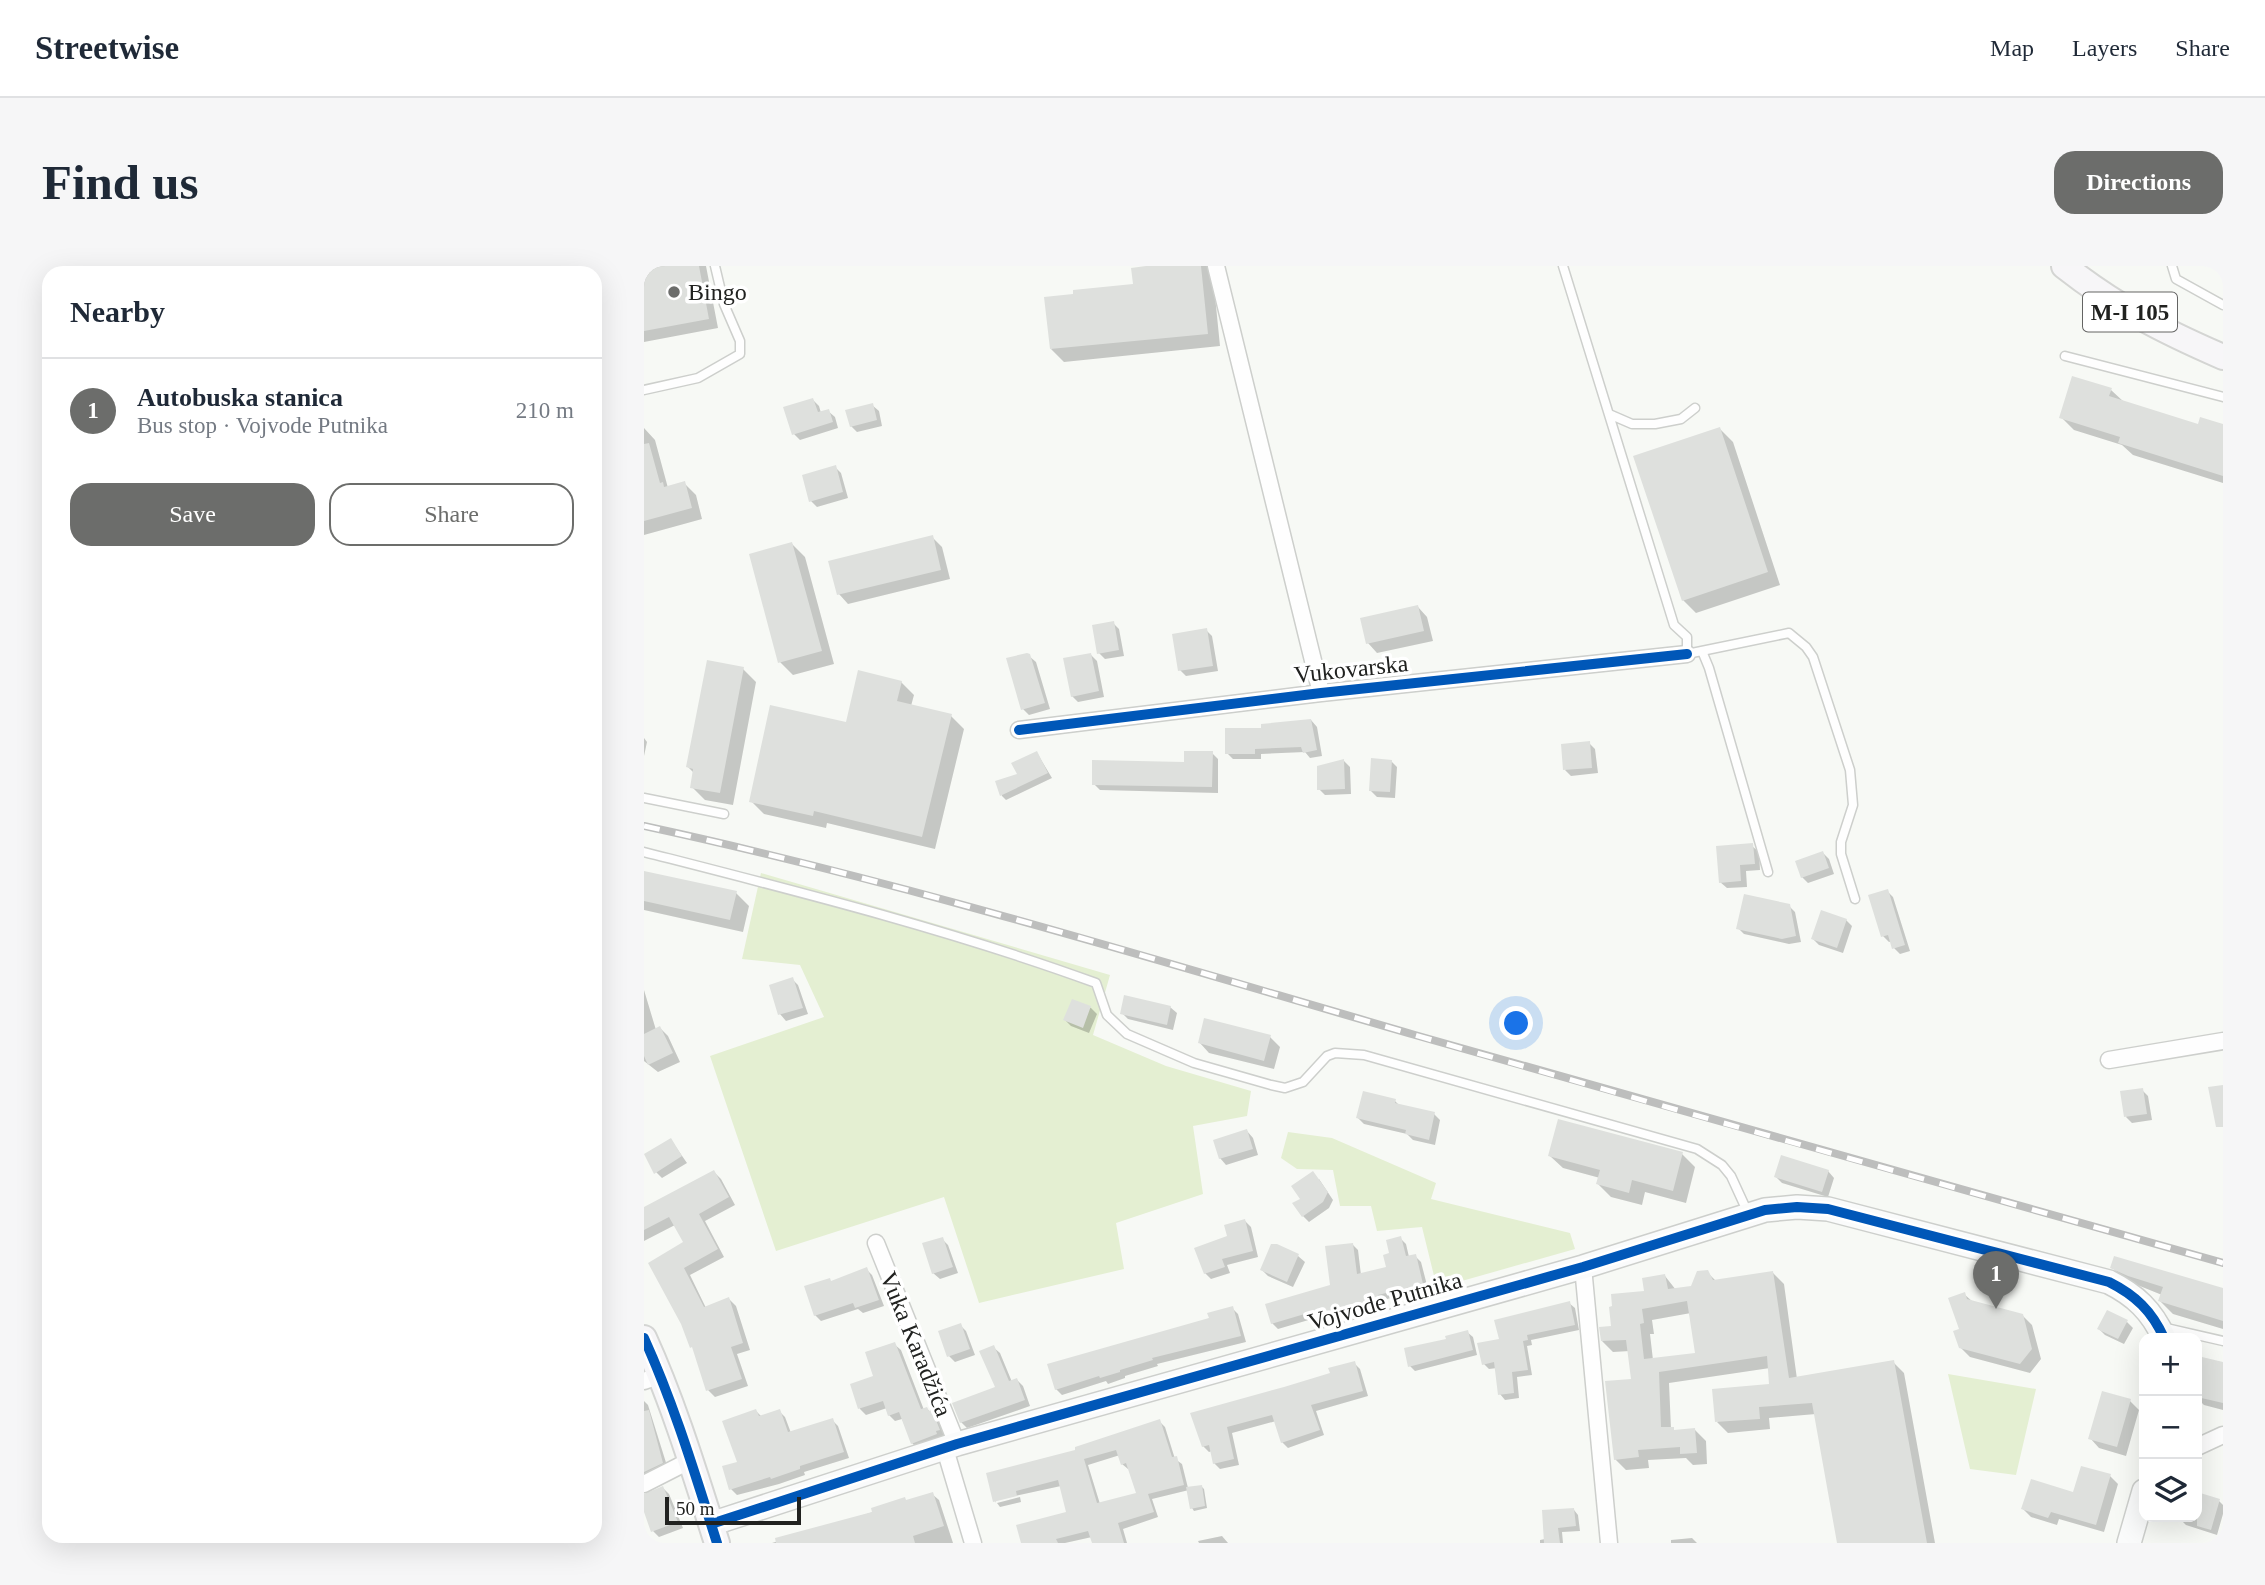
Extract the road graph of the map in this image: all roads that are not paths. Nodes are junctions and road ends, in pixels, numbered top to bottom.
1 (715, 266) edge
2 (1216, 266) edge
3 (1563, 266) edge
4 (2064, 266) edge
5 (2172, 266) edge
6 (2223, 305) edge
7 (2065, 356) dead end
8 (2223, 357) edge
9 (644, 390) edge
10 (2223, 397) edge
11 (1695, 408) dead end
12 (1609, 414) junction
13 (1695, 652) junction
14 (1321, 693) junction
15 (1019, 730) dead end
16 (644, 798) edge
17 (724, 814) dead end
18 (644, 852) edge
19 (1769, 872) dead end
20 (1855, 899) dead end
21 (2223, 1041) edge
22 (2109, 1060) dead end
23 (1749, 1215) junction
24 (876, 1243) dead end
25 (1583, 1267) junction
26 (2161, 1332) edge
27 (644, 1338) edge
28 (2223, 1341) edge
29 (652, 1378) edge
30 (2223, 1435) edge
31 (2202, 1445) edge
32 (951, 1447) junction
33 (691, 1460) junction
34 (644, 1484) edge
35 (2139, 1508) edge
36 (714, 1533) edge
37 (973, 1543) edge
38 (1609, 1543) edge
39 (2129, 1543) edge

1 - 9 lane
2 - 14 street
3 - 12 lane
4 - 8 main road, M-I 105
5 - 6 lane
7 - 10 lane
11 - 12 lane
12 - 13 lane
13 - 14 street, Vukovarska
13 - 19 lane
13 - 20 lane
14 - 15 street, Vukovarska
16 - 17 lane
18 - 23 lane
21 - 22 street
23 - 25 street, Vojvode Putnika
23 - 26 street, Vojvode Putnika
24 - 32 street, Vuka Karadžića
25 - 32 street, Vojvode Putnika
25 - 38 street
26 - 28 lane
27 - 29 main road
29 - 33 main road
30 - 31 street
32 - 36 street, Vojvode Putnika
32 - 37 street, Vuka Karadžića
33 - 34 street
33 - 36 main road
35 - 39 street

